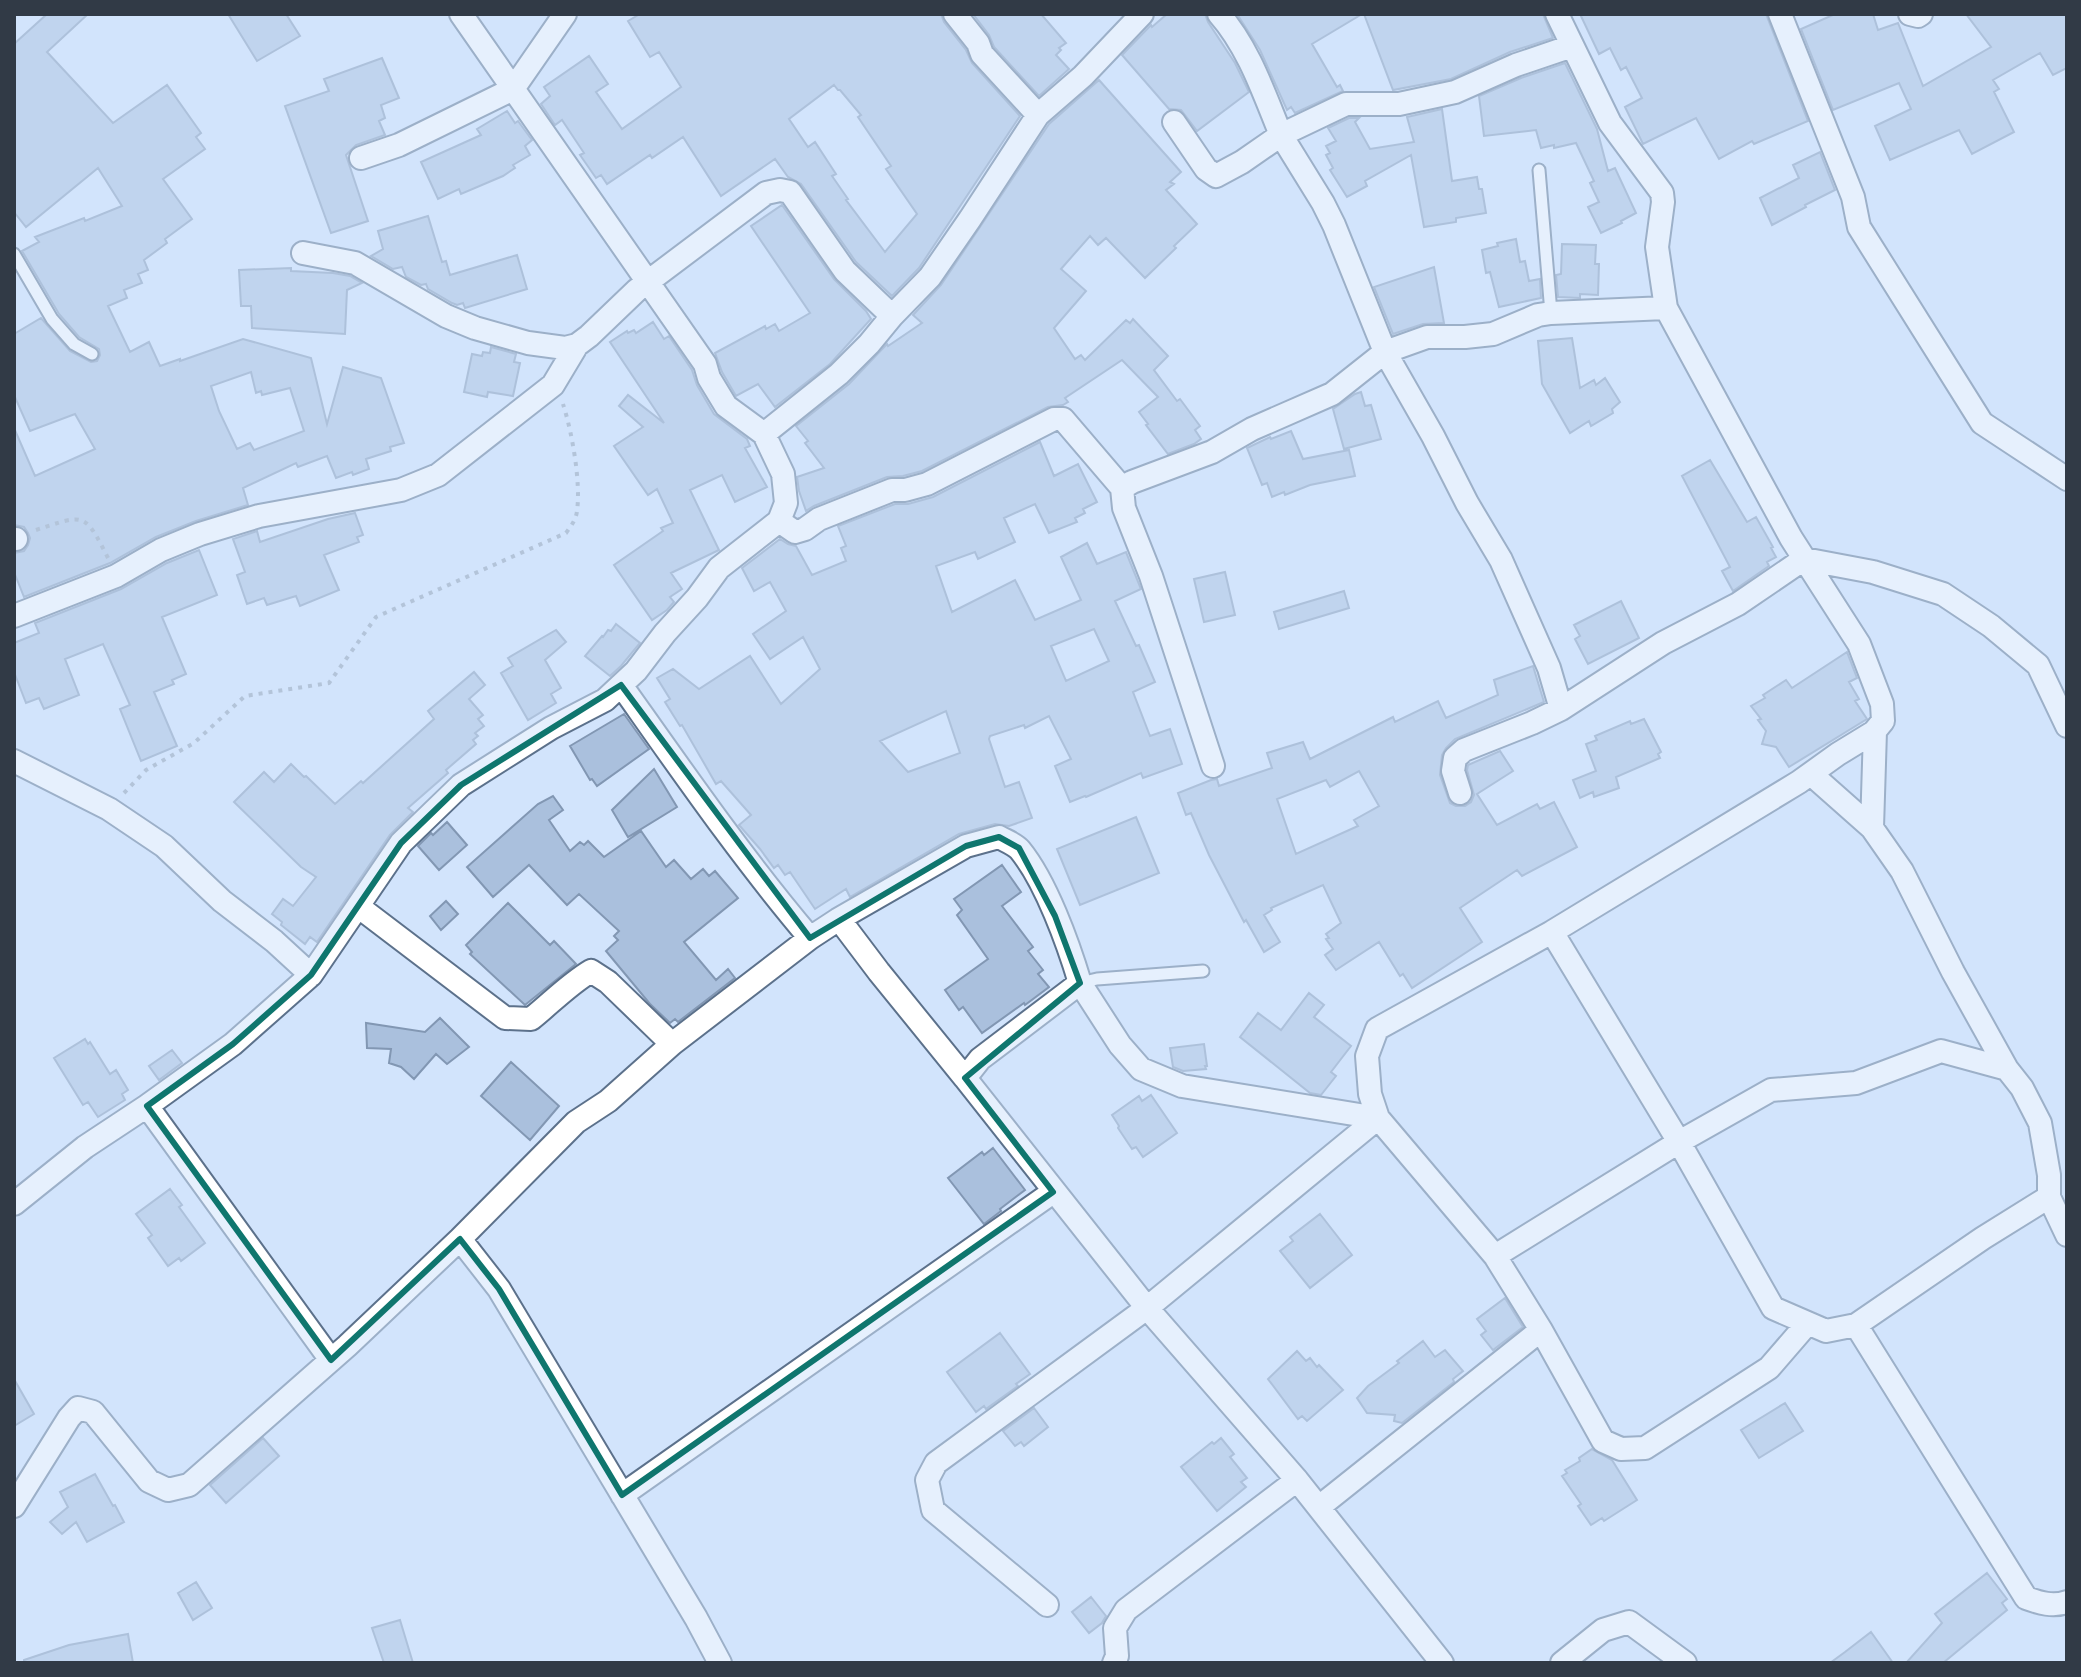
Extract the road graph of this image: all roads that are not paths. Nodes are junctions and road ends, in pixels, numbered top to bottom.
1 (461, 14) edge
2 (565, 14) edge
3 (955, 14) edge
4 (1142, 14) edge
5 (1219, 14) edge
6 (1557, 14) edge
7 (1780, 14) edge
8 (1910, 14) edge
9 (1921, 14) edge
10 (1572, 46) junction
11 (513, 89) junction
12 (1038, 115) junction
13 (1174, 122) dead end
14 (1281, 135) junction
15 (361, 158) dead end
16 (1539, 170) dead end
17 (303, 253) dead end
18 (14, 254) edge
19 (648, 281) junction
20 (1666, 308) junction
21 (1551, 313) junction
22 (892, 316) junction
23 (577, 345) junction
24 (1385, 352) junction
25 (92, 354) dead end
26 (764, 434) junction
27 (2067, 479) edge
28 (1122, 488) junction
29 (779, 521) junction
30 (1804, 559) junction
31 (14, 616) edge
32 (621, 685) junction
33 (1561, 709) junction
34 (2067, 726) edge
35 (1875, 731) junction
36 (14, 761) edge
37 (1213, 766) dead end
38 (1811, 774) junction
39 (1460, 793) dead end
40 (1872, 828) junction
41 (359, 907) junction
42 (839, 919) junction
43 (1552, 932) junction
44 (810, 938) junction
45 (1203, 971) dead end
46 (311, 975) junction
47 (1080, 983) junction
48 (672, 1044) junction
49 (2007, 1069) junction
50 (965, 1078) junction
51 (147, 1106) junction
52 (1378, 1118) junction
53 (1679, 1142) junction
54 (2055, 1179) edge
55 (1053, 1192) junction
56 (14, 1204) edge
57 (2067, 1235) edge
58 (460, 1239) junction
59 (1495, 1256) junction
60 (1147, 1308) junction
61 (1807, 1324) junction
62 (1856, 1325) junction
63 (1541, 1330) junction
64 (331, 1360) junction
65 (1297, 1480) junction
66 (622, 1495) junction
67 (14, 1506) edge
68 (1319, 1507) junction
69 (2067, 1602) edge
70 (1047, 1605) dead end
71 (720, 1663) edge
72 (1114, 1663) edge
73 (1442, 1663) edge
74 (1562, 1663) edge
75 (1685, 1663) edge

1 - 11 street
2 - 11 street
3 - 12 street
4 - 12 street
5 - 14 street
6 - 10 street
7 - 27 street
8 - 9 street
10 - 14 street
10 - 20 street
11 - 15 street
11 - 19 street
12 - 22 street
13 - 14 street
14 - 24 street
16 - 21 lane
17 - 23 street
18 - 25 lane
19 - 22 street
19 - 23 street
19 - 26 street
20 - 21 street
20 - 30 street
21 - 24 street
22 - 26 street
23 - 31 street
24 - 28 street
24 - 33 street
26 - 29 street
28 - 29 street
28 - 37 street
29 - 32 street
30 - 33 street
30 - 34 street
30 - 35 street
32 - 41 street
32 - 44 street
33 - 39 street
35 - 38 street
35 - 40 street
36 - 46 street
38 - 40 street
38 - 43 street
40 - 49 street
41 - 46 street
41 - 48 street
42 - 44 street
42 - 47 street
42 - 50 street
43 - 52 street
43 - 53 street
44 - 48 street
45 - 47 lane
46 - 51 street
47 - 50 street
47 - 52 street
48 - 58 street
49 - 53 street
49 - 54 street
50 - 55 street
51 - 56 street
51 - 64 street
52 - 59 street
52 - 60 street
53 - 59 street
53 - 61 street
54 - 57 street
54 - 62 street
55 - 60 street
55 - 66 street
58 - 64 street
58 - 66 street
59 - 63 street
60 - 65 street
60 - 70 street
61 - 62 street
61 - 63 street
62 - 69 street
63 - 68 street
64 - 67 street
65 - 68 street
65 - 72 street
66 - 71 street
68 - 73 street
74 - 75 street

